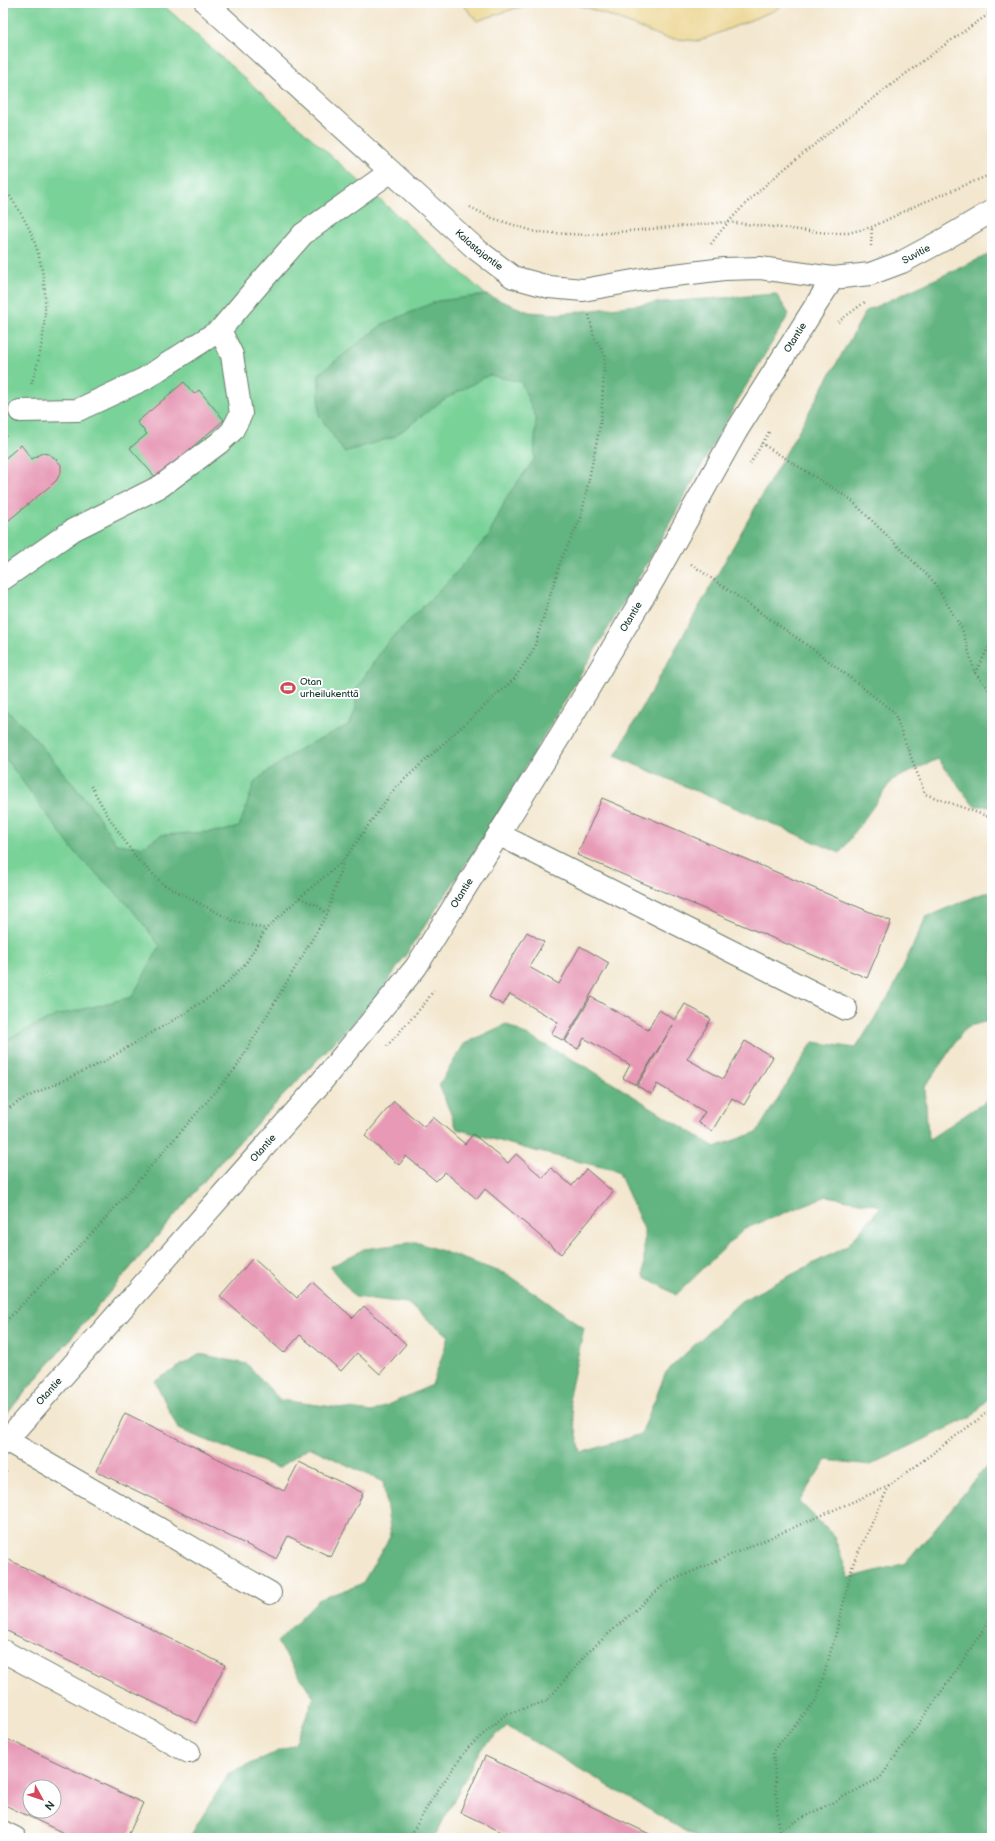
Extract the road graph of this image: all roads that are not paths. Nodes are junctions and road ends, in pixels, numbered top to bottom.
1 (206, 3) edge
2 (390, 172) junction
3 (992, 212) edge
4 (833, 278) junction
5 (220, 330) junction
6 (20, 411) road end
7 (3, 579) edge
8 (500, 835) junction
9 (846, 1010) dead end
10 (5, 1442) edge
11 (270, 1593) dead end
12 (3, 1651) edge
13 (189, 1752) dead end
14 (3, 1832) edge
15 (15, 1838) edge

1 - 2 street, Kalastajantie
2 - 4 street, Kalastajantie
2 - 5 street
3 - 4 street, Suvitie
4 - 8 street, Otantie
5 - 6 street
5 - 7 street
8 - 9 street
8 - 10 street, Otantie
10 - 11 street
12 - 13 street
14 - 15 street

